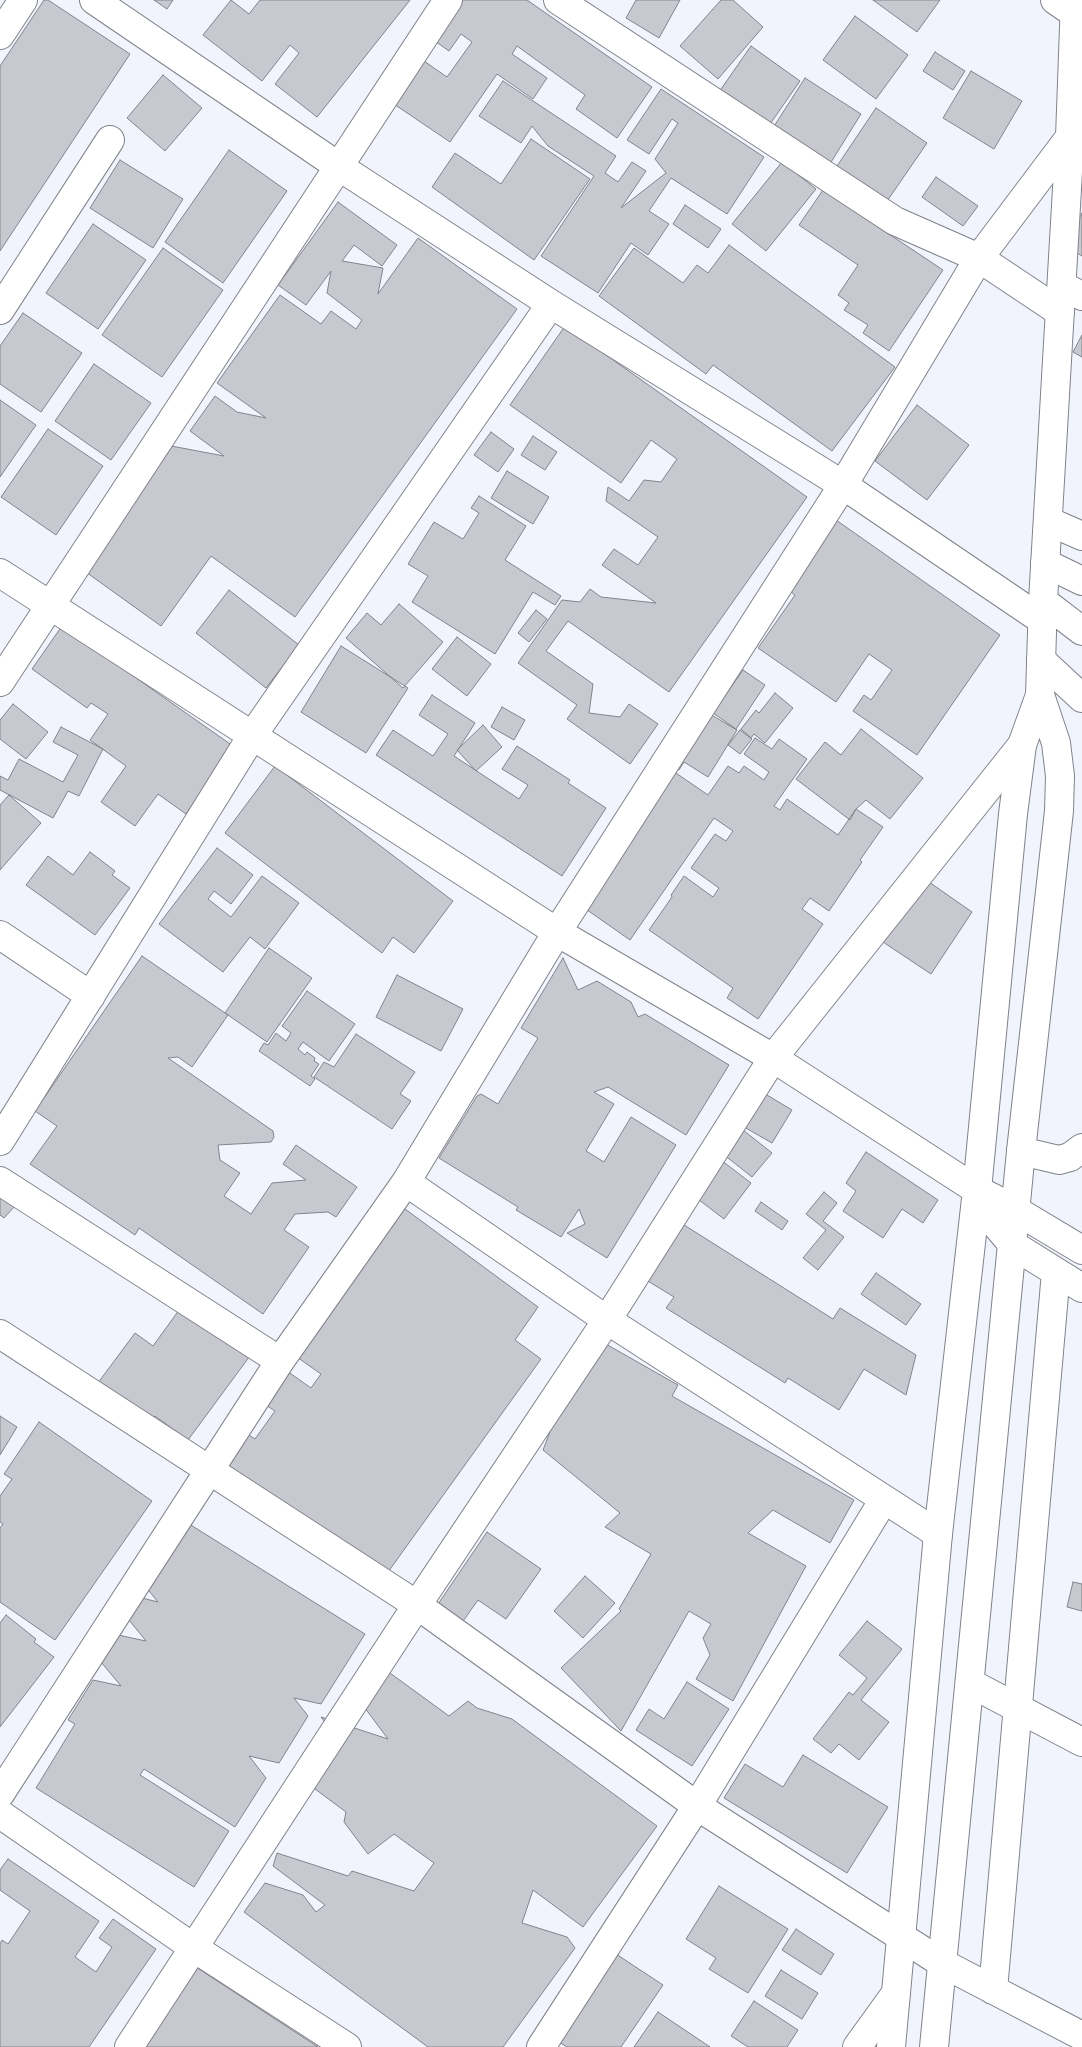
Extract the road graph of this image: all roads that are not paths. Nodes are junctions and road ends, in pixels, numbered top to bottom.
1 (23, 0) edge
2 (94, 0) edge
3 (448, 0) edge
4 (558, 0) edge
5 (1068, 4) edge
6 (0, 35) edge
7 (1070, 137) junction
8 (110, 140) dead end
9 (338, 166) junction
10 (979, 258) junction
11 (1068, 298) edge
12 (551, 304) junction
13 (0, 310) edge
14 (844, 485) junction
15 (1048, 521) junction
16 (1082, 536) edge
17 (1045, 563) junction
18 (0, 573) edge
19 (1082, 581) edge
20 (50, 606) junction
21 (1042, 610) junction
22 (1082, 631) edge
23 (1040, 660) junction
24 (0, 682) edge
25 (1040, 695) junction
26 (1082, 698) edge
27 (252, 736) junction
28 (1022, 745) junction
29 (557, 932) junction
30 (0, 935) edge
31 (91, 996) junction
32 (773, 1058) junction
33 (0, 1141) edge
34 (1082, 1148) edge
35 (1021, 1151) junction
36 (0, 1181) edge
37 (406, 1182) junction
38 (977, 1190) junction
39 (1016, 1211) junction
40 (1013, 1245) junction
41 (1082, 1250) edge
42 (1056, 1272) junction
43 (1082, 1288) edge
44 (607, 1320) junction
45 (0, 1334) edge
46 (280, 1361) junction
47 (209, 1470) junction
48 (883, 1500) junction
49 (938, 1534) junction
50 (417, 1605) junction
51 (970, 1683) junction
52 (1018, 1708) junction
53 (1082, 1742) edge
54 (0, 1794) edge
55 (697, 1806) junction
56 (0, 1814) edge
57 (901, 1936) junction
58 (194, 1948) junction
59 (942, 1963) junction
60 (993, 1990) junction
61 (896, 1993) junction
62 (1082, 2036) edge
63 (129, 2047) edge
64 (347, 2047) edge
65 (541, 2047) edge
66 (857, 2047) edge
67 (892, 2047) edge
68 (934, 2047) edge

1 - 6 street
2 - 9 street
3 - 9 street
4 - 10 street
5 - 7 street
7 - 10 street
7 - 11 street
8 - 13 street
9 - 12 street
9 - 20 street
10 - 11 street
10 - 14 street
11 - 15 street
12 - 14 street
12 - 27 street
14 - 21 street
14 - 29 street
15 - 16 street
15 - 17 street
17 - 19 street
17 - 21 street
18 - 20 street
20 - 24 street
20 - 27 street
21 - 22 street
21 - 23 street
23 - 25 street
23 - 26 street
25 - 28 street
25 - 35 street
27 - 29 street
27 - 31 street
28 - 32 street
28 - 38 street
29 - 32 street
29 - 37 street
30 - 31 street
31 - 33 street
32 - 38 street
32 - 44 street
34 - 35 street
35 - 39 street
36 - 46 street
37 - 44 street
37 - 46 street
38 - 39 street
38 - 40 street
38 - 49 street
39 - 40 street
39 - 41 street
40 - 42 street
40 - 51 street
42 - 43 street
42 - 52 street
44 - 48 street
44 - 50 street
45 - 47 street
46 - 47 street
47 - 50 street
47 - 54 street
48 - 49 street
48 - 55 street
49 - 57 street
50 - 55 street
50 - 58 street
51 - 52 street
51 - 59 street
52 - 53 street
52 - 60 street
55 - 57 street
55 - 65 street
56 - 58 street
57 - 59 street
57 - 61 street
58 - 63 street
58 - 64 street
59 - 60 street
59 - 68 street
60 - 62 street
61 - 66 street
61 - 67 street

